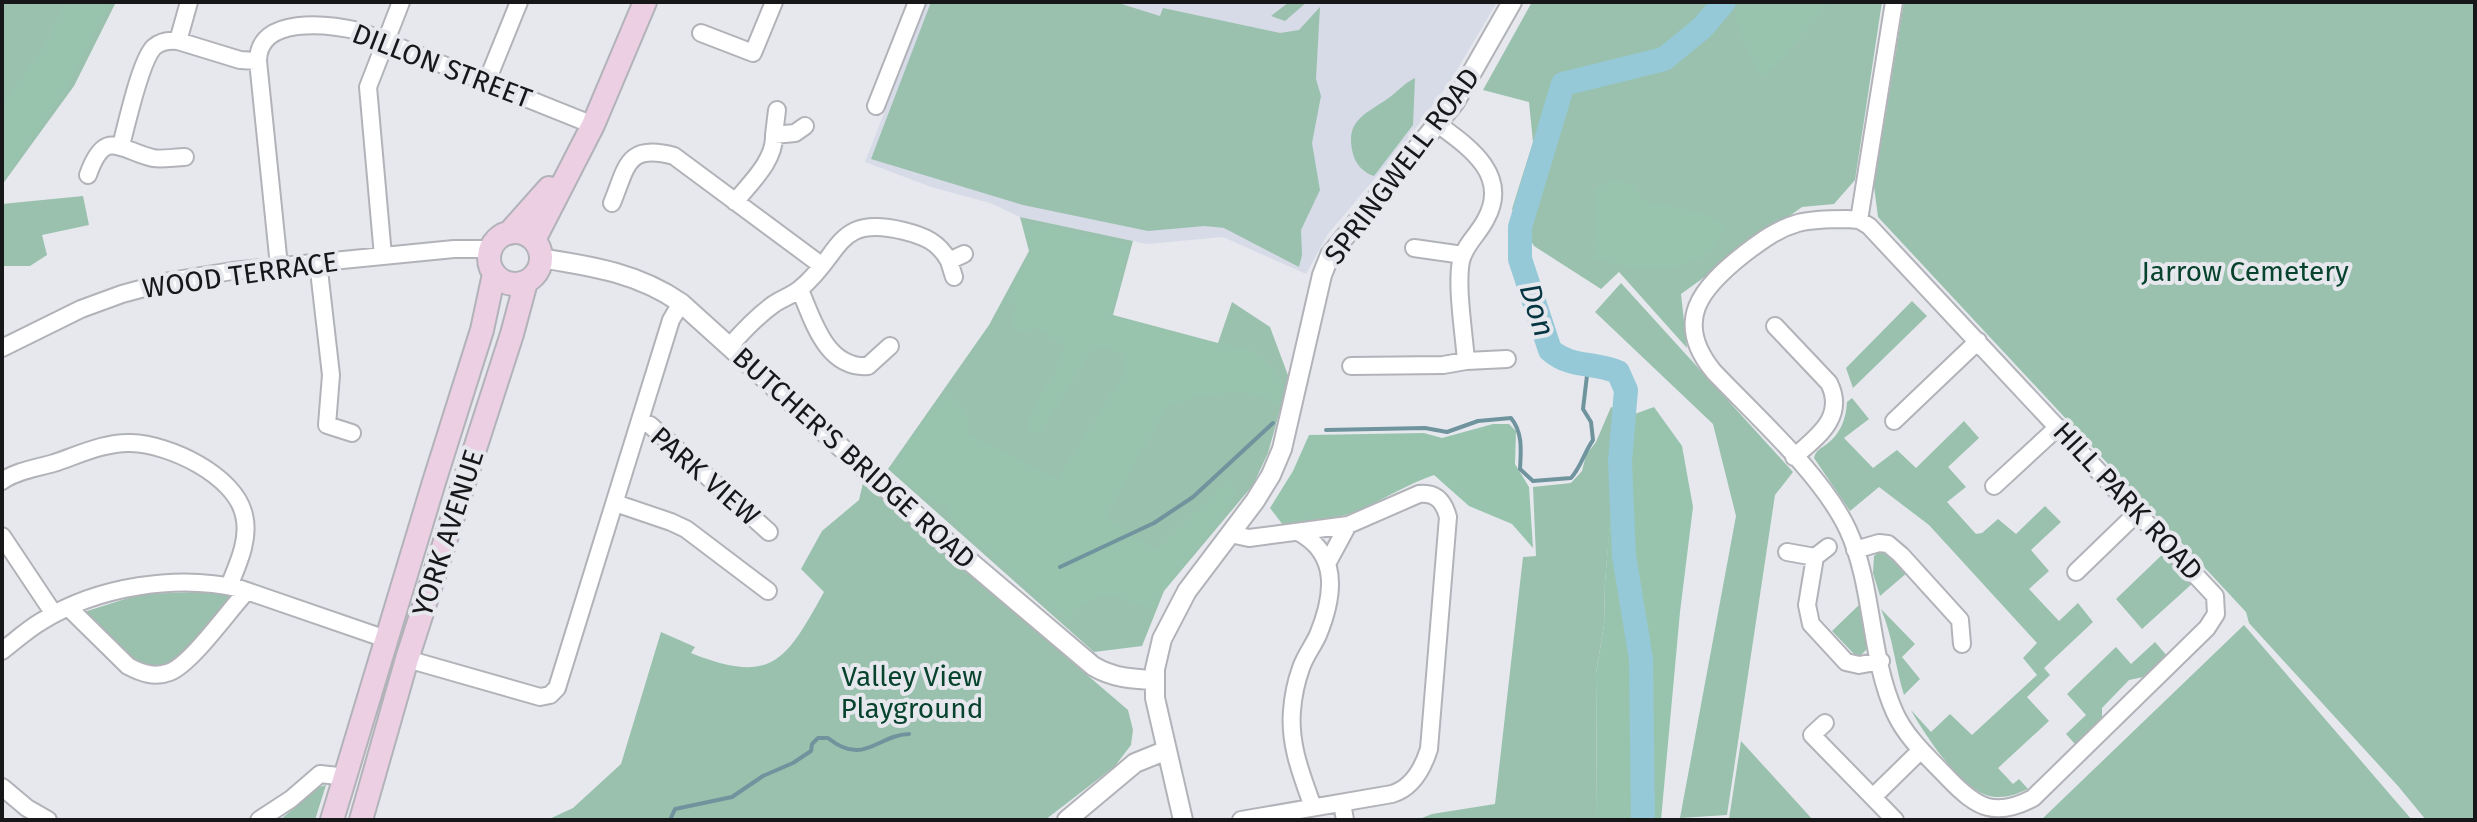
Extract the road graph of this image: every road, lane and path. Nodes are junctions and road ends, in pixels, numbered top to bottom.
1 (189, 2) edge
2 (401, 2) edge
3 (519, 2) edge
4 (645, 2) edge
5 (774, 2) edge
6 (917, 2) edge
7 (1512, 2) edge
8 (1894, 2) edge
9 (701, 33) dead end
10 (385, 40) junction
11 (178, 41) junction
12 (258, 61) junction
13 (487, 81) junction
14 (876, 106) dead end
15 (777, 110) dead end
16 (593, 125) junction
17 (1439, 125) junction
18 (805, 126) dead end
19 (774, 135) junction
20 (121, 145) junction
21 (578, 153) junction
22 (185, 157) dead end
23 (88, 175) dead end
24 (735, 202) junction
25 (612, 203) dead end
26 (1859, 220) junction
27 (509, 233) junction
28 (1414, 248) dead end
29 (490, 249) junction
30 (537, 249) junction
31 (1463, 255) junction
32 (383, 256) junction
33 (318, 262) junction
34 (955, 264) dead end
35 (821, 265) junction
36 (279, 266) junction
37 (494, 274) junction
38 (526, 282) junction
39 (800, 290) junction
40 (681, 303) junction
41 (1775, 326) dead end
42 (1978, 341) junction
43 (890, 346) dead end
44 (729, 347) junction
45 (2, 348) edge
46 (1507, 359) dead end
47 (1466, 361) junction
48 (1351, 366) dead end
49 (640, 421) junction
50 (1894, 421) dead end
51 (2058, 427) junction
52 (352, 433) dead end
53 (1794, 457) junction
54 (2, 481) edge
55 (1994, 486) dead end
56 (615, 503) junction
57 (2138, 512) junction
58 (1348, 525) junction
59 (769, 532) dead end
60 (1298, 532) junction
61 (1230, 534) junction
62 (2, 536) edge
63 (1855, 550) junction
64 (1787, 552) dead end
65 (1328, 562) junction
66 (2076, 572) dead end
67 (229, 586) junction
68 (247, 591) junction
69 (768, 591) dead end
70 (61, 610) junction
71 (386, 639) junction
72 (1962, 644) dead end
73 (2, 651) edge
74 (407, 659) junction
75 (1881, 661) junction
76 (1155, 680) junction
77 (1825, 723) dead end
78 (1167, 750) junction
79 (1921, 750) junction
80 (347, 777) junction
81 (372, 785) junction
82 (2, 787) edge
83 (1873, 797) junction
84 (1342, 803) junction
85 (1313, 807) junction
86 (48, 820) edge
87 (259, 820) edge
88 (332, 820) edge
89 (361, 820) edge
90 (1067, 820) edge
91 (1183, 820) edge
92 (1241, 820) edge
93 (1345, 820) edge
94 (1895, 820) edge

1 - 11 street
2 - 10 street
3 - 13 street
4 - 16 main road
5 - 9 street
6 - 14 street
7 - 17 street, SPRINGWELL ROAD
8 - 26 street
10 - 12 street, DILLON STREET
10 - 13 street, DILLON STREET
10 - 32 street
11 - 12 street
11 - 20 street
12 - 36 street
13 - 16 street, DILLON STREET
15 - 19 street
16 - 21 main road
17 - 31 street
17 - 61 street, SPRINGWELL ROAD
18 - 19 street
19 - 24 street
20 - 22 street
20 - 23 street
21 - 27 main road
21 - 30 main road
24 - 25 street
24 - 35 street
26 - 42 street, HILL PARK ROAD
26 - 53 street, HILL PARK ROAD
27 - 29 main road
27 - 30 main road
28 - 31 street
29 - 32 street, WOOD TERRACE
29 - 37 main road
30 - 38 main road
30 - 40 street, BUTCHER'S BRIDGE ROAD
31 - 47 street
32 - 33 street, WOOD TERRACE
33 - 36 street, WOOD TERRACE
33 - 52 street
34 - 35 street
35 - 39 street
36 - 45 street, WOOD TERRACE
37 - 38 main road
37 - 71 main road, YORK AVENUE
38 - 74 main road, YORK AVENUE
39 - 43 street
39 - 44 street
40 - 44 street, BUTCHER'S BRIDGE ROAD
40 - 49 street
41 - 53 street
42 - 50 street
42 - 51 street, HILL PARK ROAD
44 - 76 street, BUTCHER'S BRIDGE ROAD
46 - 47 street
47 - 48 street
49 - 56 street
49 - 59 street, PARK VIEW
51 - 55 street
51 - 57 street, HILL PARK ROAD
53 - 63 street, HILL PARK ROAD
54 - 67 street
56 - 69 street
56 - 74 street
57 - 66 street
57 - 79 street, HILL PARK ROAD
58 - 60 street
58 - 65 street
58 - 84 street
60 - 61 street
60 - 65 street
61 - 76 street, SPRINGWELL ROAD
62 - 70 street
63 - 72 street
63 - 75 street, HILL PARK ROAD
64 - 75 street
65 - 85 street
67 - 68 street
67 - 70 street
68 - 70 street
68 - 71 street
70 - 73 street
71 - 74 main road
71 - 80 main road, YORK AVENUE
74 - 81 main road, YORK AVENUE
75 - 79 street, HILL PARK ROAD
76 - 78 street, SPRINGWELL ROAD
77 - 83 street
78 - 90 street
78 - 91 street, SPRINGWELL ROAD
79 - 83 street
80 - 81 main road
80 - 87 street
80 - 88 main road, YORK AVENUE
81 - 89 main road, YORK AVENUE
82 - 86 street
83 - 94 street
84 - 85 street
84 - 93 street
85 - 92 street

